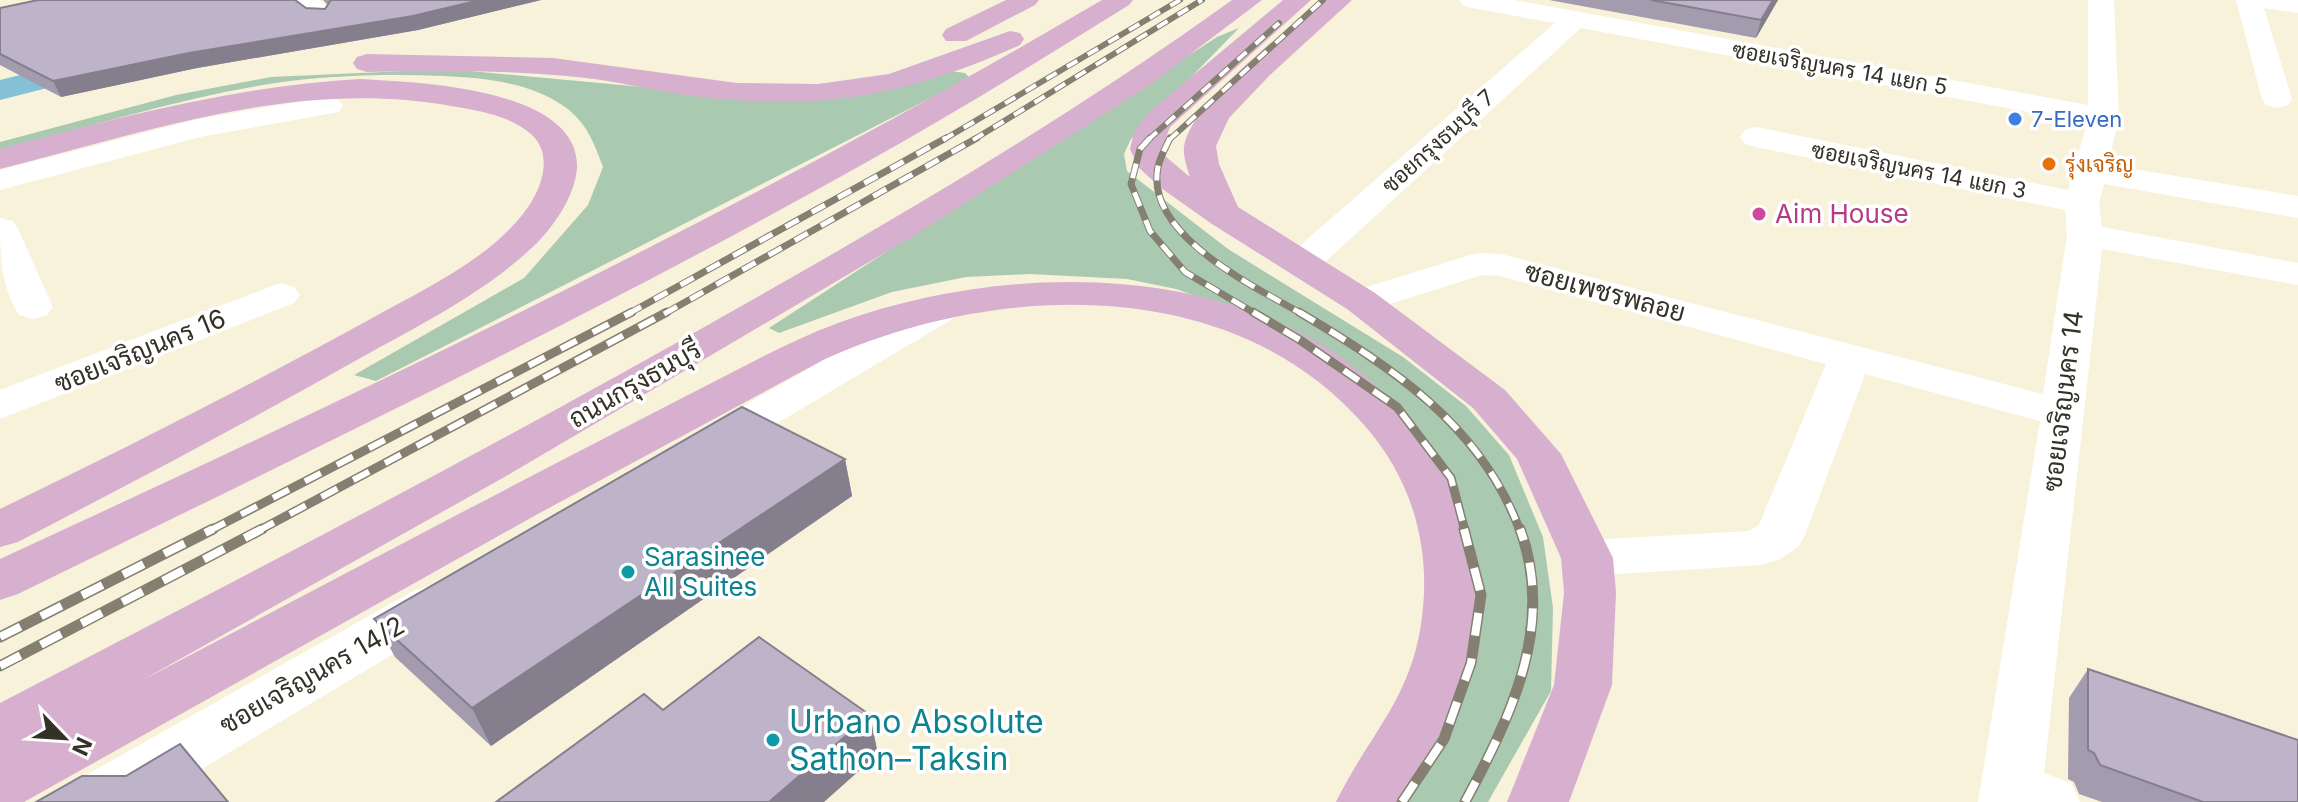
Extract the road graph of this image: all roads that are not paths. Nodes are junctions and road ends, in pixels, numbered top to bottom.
1 (1026, 0) edge
2 (1083, 0) edge
3 (1120, 0) edge
4 (1249, 0) edge
5 (1298, 0) edge
6 (1339, 0) edge
7 (1472, 0) edge
8 (2101, 0) edge
9 (2249, 0) edge
10 (2264, 0) edge
11 (2298, 5) edge
12 (1576, 19) junction
13 (617, 73) junction
14 (2277, 99) dead end
15 (328, 106) dead end
16 (2104, 117) junction
17 (0, 133) edge
18 (1756, 137) dead end
19 (0, 159) edge
20 (0, 180) edge
21 (2086, 203) junction
22 (2298, 207) edge
23 (1225, 216) junction
24 (0, 229) edge
25 (1301, 264) junction
26 (2298, 274) edge
27 (280, 295) dead end
28 (1361, 301) junction
29 (33, 307) dead end
30 (945, 307) joint
31 (1850, 357) junction
32 (0, 406) edge
33 (2063, 413) junction
34 (530, 522) joint
35 (0, 530) edge
36 (1587, 558) junction
37 (0, 581) edge
38 (469, 584) edge
39 (0, 731) edge
40 (0, 785) edge
41 (2022, 797) edge
42 (94, 802) edge
43 (1367, 802) edge
44 (1538, 802) edge

1 - 13 main road
2 - 13 main road
3 - 37 main road
4 - 39 main road, ถนนกรุงธนบุรี
5 - 23 main road
6 - 23 main road
7 - 12 street, ซอยเจริญนคร 14 แยก 5
8 - 16 street, ซอยเจริญนคร 14
9 - 14 street
10 - 11 street
12 - 16 street, ซอยเจริญนคร 14 แยก 5
12 - 25 street, ซอยกรุงธนบุรี 7
13 - 17 main road
15 - 20 street
16 - 21 street, ซอยเจริญนคร 14
18 - 21 street, ซอยเจริญนคร 14 แยก 3
19 - 35 main road
21 - 22 street
21 - 26 street
21 - 33 street, ซอยเจริญนคร 14
23 - 25 main road
24 - 29 street
25 - 28 main road
27 - 32 street, ซอยเจริญนคร 16
28 - 31 street, ซอยเพชรพลอย
28 - 36 main road
30 - 34 street
30 - 43 main road
31 - 33 street, ซอยเพชรพลอย
31 - 36 street
33 - 41 street, ซอยเจริญนคร 14
34 - 40 main road
36 - 44 main road
38 - 42 street, ซอยเจริญนคร 14/2

